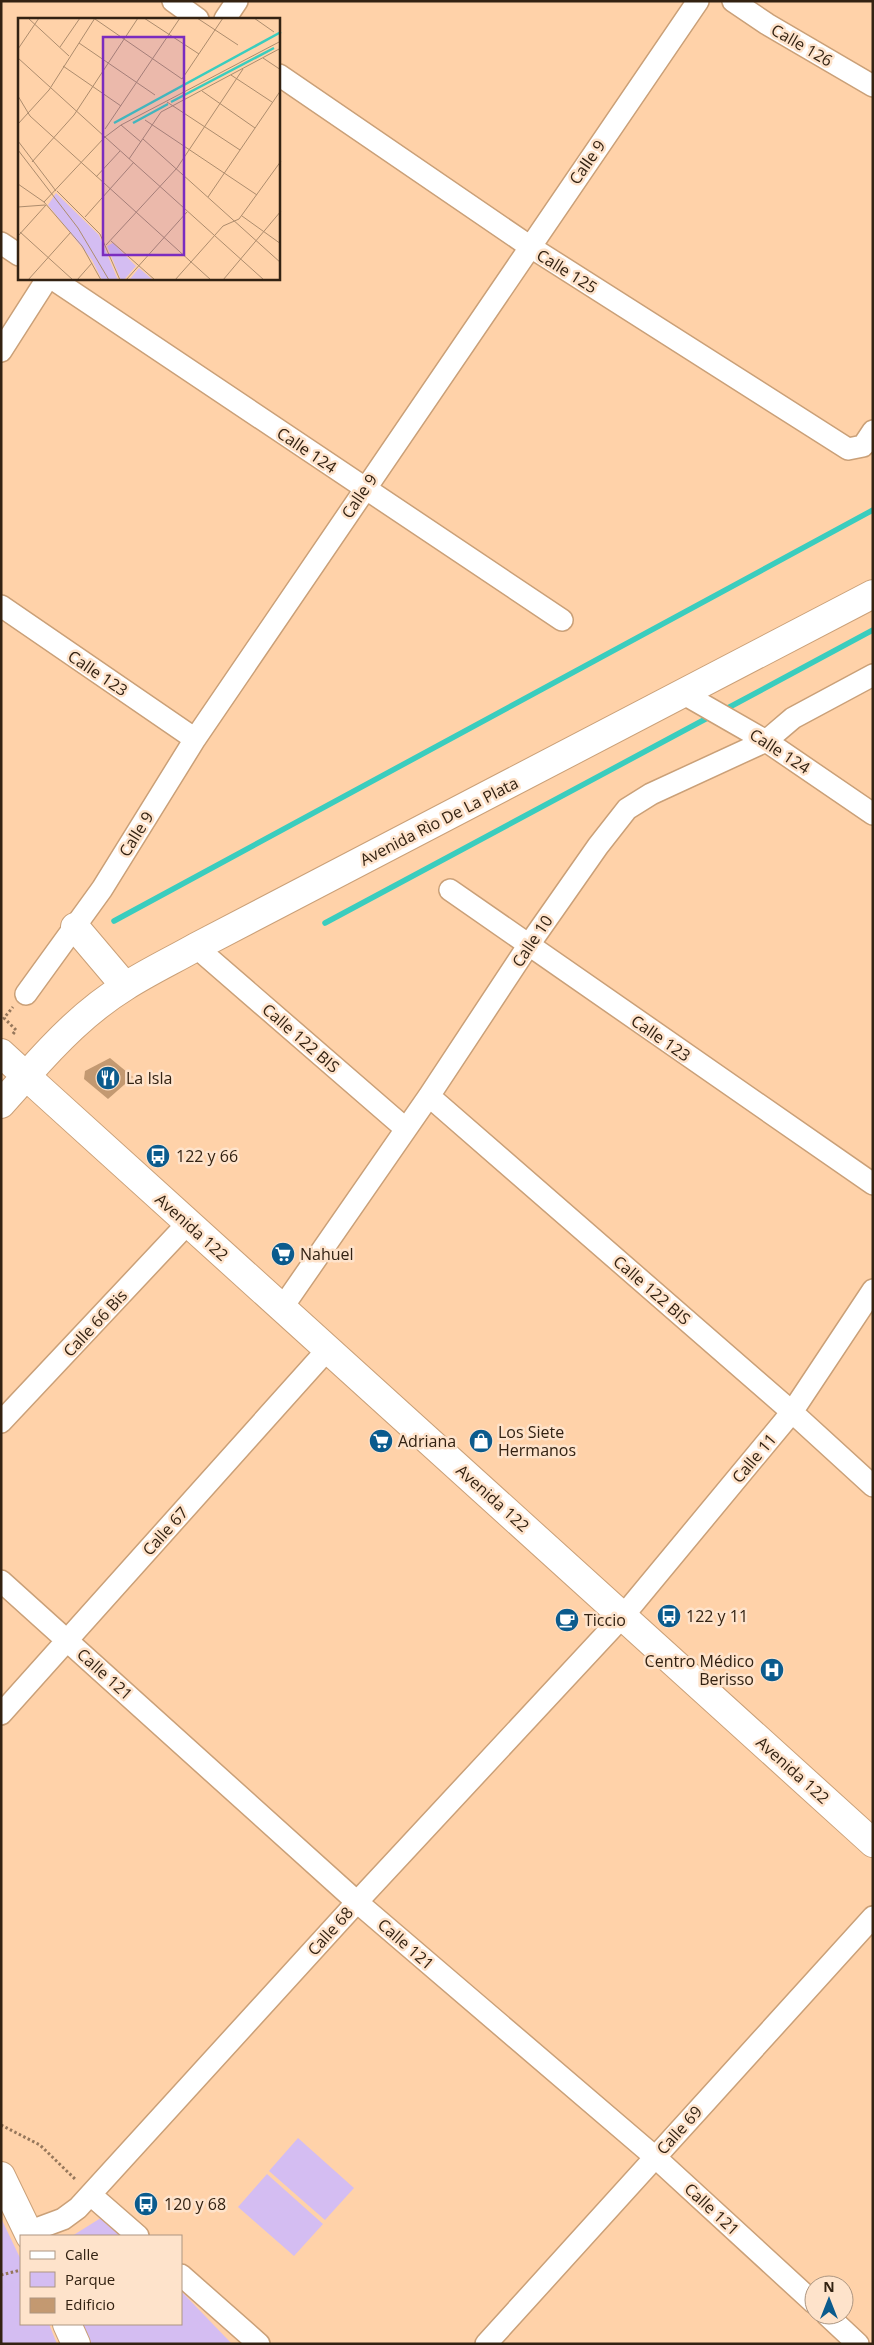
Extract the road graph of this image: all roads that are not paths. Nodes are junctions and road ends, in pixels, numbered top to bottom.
1 (173, 1) edge
2 (237, 1) edge
3 (698, 1) edge
4 (732, 1) edge
5 (197, 18) edge
6 (226, 18) edge
7 (280, 76) edge
8 (873, 86) edge
9 (1, 243) edge
10 (529, 246) junction
11 (18, 254) edge
12 (46, 280) edge
13 (54, 280) edge
14 (1, 351) edge
15 (868, 439) edge
16 (364, 488) junction
17 (873, 594) edge
18 (1, 606) edge
19 (562, 620) dead end
20 (873, 675) edge
21 (696, 700) junction
22 (196, 739) junction
23 (766, 741) junction
24 (873, 814) edge
25 (450, 890) dead end
26 (75, 927) junction
27 (528, 946) junction
28 (196, 947) junction
29 (125, 986) junction
30 (26, 994) road end
31 (6, 1045) edge
32 (26, 1076) junction
33 (429, 1096) junction
34 (1, 1104) edge
35 (406, 1129) junction
36 (873, 1184) edge
37 (188, 1223) junction
38 (873, 1290) edge
39 (282, 1308) junction
40 (328, 1349) junction
41 (792, 1412) junction
42 (1, 1422) edge
43 (873, 1486) edge
44 (1, 1582) edge
45 (623, 1616) junction
46 (68, 1640) junction
47 (1, 1714) edge
48 (873, 1843) edge
49 (357, 1902) junction
50 (873, 1917) edge
51 (655, 2157) junction
52 (1, 2176) edge
53 (91, 2195) junction
54 (29, 2234) edge
55 (137, 2235) edge
56 (182, 2276) edge
57 (804, 2294) edge
58 (67, 2325) edge
59 (838, 2325) edge
60 (76, 2344) edge
61 (259, 2344) edge
62 (486, 2344) edge
63 (858, 2344) edge

1 - 5 street
2 - 6 street
3 - 10 street, Calle 9
4 - 8 street, Calle 126
7 - 10 street, Calle 125
9 - 11 street
10 - 15 street, Calle 125
10 - 16 street, Calle 9
12 - 14 street
13 - 16 street, Calle 124
16 - 19 street, Calle 124
16 - 22 street, Calle 9
17 - 21 main road, Avenida Rìo De La Plata
18 - 22 street, Calle 123
20 - 23 street, Calle 10
21 - 23 street, Calle 124
21 - 28 main road, Avenida Rìo De La Plata
22 - 26 street, Calle 9
23 - 24 street, Calle 124
23 - 27 street, Calle 10
25 - 27 street, Calle 123
26 - 29 main road
26 - 30 street, Calle 9
27 - 33 street, Calle 10
27 - 36 street, Calle 123
28 - 29 main road, Avenida Rìo De La Plata
28 - 35 street, Calle 122 BIS
29 - 32 main road, Avenida Rìo De La Plata
31 - 32 main road, Avenida 122
32 - 34 main road, Avenida Rìo De La Plata
32 - 37 main road, Avenida 122
33 - 35 street, Calle 10
33 - 41 street, Calle 122 BIS
35 - 39 street, Calle 10
37 - 39 main road, Avenida 122
37 - 42 street, Calle 66 Bis
38 - 41 street, Calle 11
39 - 40 main road, Avenida 122
40 - 45 main road, Avenida 122
40 - 46 street, Calle 67
41 - 43 street, Calle 122 BIS
41 - 45 street, Calle 11
44 - 46 street, Calle 121
45 - 48 main road, Avenida 122
45 - 49 street, Calle 68
46 - 47 street, Calle 67
46 - 49 street, Calle 121
49 - 51 street, Calle 121
49 - 53 street, Calle 68
50 - 51 street, Calle 69
51 - 57 street, Calle 121
51 - 62 street, Calle 69
52 - 54 main road
53 - 54 street, Calle 68
53 - 55 street
56 - 61 street
58 - 60 main road
59 - 63 street

